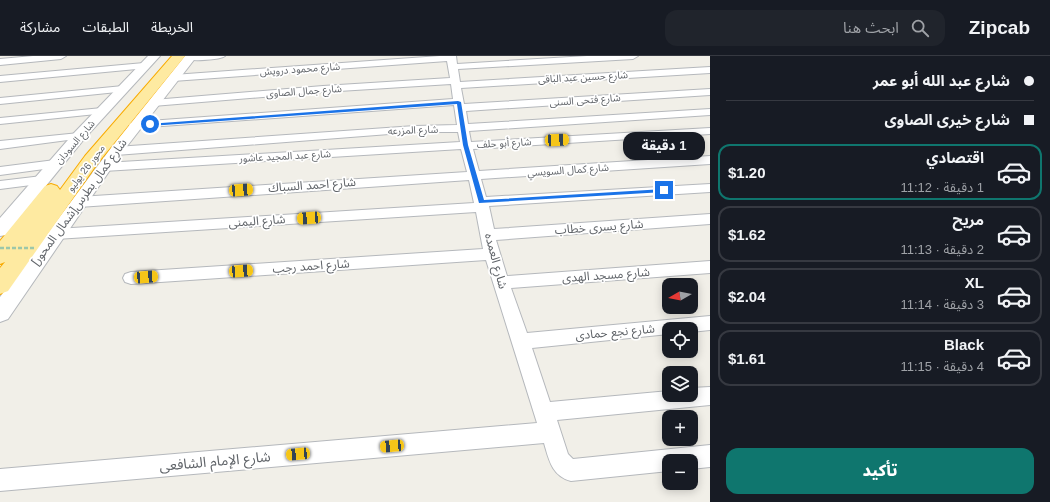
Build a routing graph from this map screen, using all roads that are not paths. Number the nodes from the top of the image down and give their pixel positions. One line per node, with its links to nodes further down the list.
1 (61, 56): 7 (street)
2 (166, 56): 43 (highway, محور 26 يوليو)
3 (220, 56): 5 (street)
4 (633, 56): 9 (street)
5 (186, 57): 10 (street, شارع كمال بطرس[شمال المحور]); 47 (highway, محور 26 يوليو)
6 (149, 61): 11 (street); 12 (street, شارع السودان)
7 (0, 62)
8 (710, 70): 9 (street, شارع حسين عبد الباقى)
9 (454, 76): 10 (street, شارع محمود درويش); 13 (street); 14 (street, شارع فتحى السنى); 16 (street, شارع جمال الصاوى); 20 (street); 21 (street, شارع العمده)
10 (173, 78): 16 (street, شارع كمال بطرس[شمال المحور])
11 (0, 79)
12 (123, 89): 15 (street); 17 (street, شارع السودان)
13 (552, 89)
14 (710, 92)
15 (0, 101)
16 (153, 102): 20 (street, شارع كمال بطرس[شمال المحور])
17 (102, 111): 19 (street); 23 (street, شارع السودان)
18 (710, 112): 21 (street, شارع المزرعه)
19 (0, 121)
20 (135, 125): 26 (street, شارع كمال بطرس[شمال المحور])
21 (463, 128): 25 (street, شارع العمده); 26 (street, شارع المزرعه)
22 (710, 131): 25 (street, شارع أبو حلف)
23 (79, 136): 24 (street); 28 (street, شارع السودان)
24 (0, 145)
25 (466, 145): 29 (street, شارع عبد المجيد عاشور); 31 (street, شارع العمده)
26 (116, 151): 29 (street, شارع كمال بطرس[شمال المحور])
27 (710, 160): 31 (street, شارع كمال السويسي)
28 (56, 164): 30 (street); 32 (street, شارع السودان)
29 (104, 167): 35 (street, شارع كمال بطرس[شمال المحور])
30 (0, 171)
31 (474, 177): 35 (street, شارع احمد السباك); 36 (street, شارع العمده)
32 (42, 180): 33 (street); 37 (street, شارع السودان)
33 (0, 185)
34 (710, 188): 36 (street, شارع اليمنى)
35 (79, 202): 40 (street, شارع كمال بطرس[شمال المحور])
36 (482, 204): 40 (street, شارع اليمنى); 41 (street, شارع العمده)
37 (5, 218): 39 (street, شارع السودان)
38 (710, 219): 41 (street, شارع يسرى خطاب)
39 (0, 230)
40 (56, 234): 48 (street, شارع كمال بطرس[شمال المحور])
41 (488, 235): 42 (street, شارع العمده)
42 (492, 254): 45 (street, شارع احمد رجب); 46 (street, شارع العمده)
43 (0, 256)
44 (710, 267): 46 (street, شارع مسجد الهدى)
45 (131, 278)
46 (502, 283): 50 (street, شارع العمده)
47 (0, 285)
48 (0, 313)
49 (710, 323): 50 (street, شارع نجع حمادى)
50 (520, 341): 52 (street, شارع العمده)
51 (710, 396): 52 (street)
52 (543, 412): 53 (street, شارع العمده)
53 (549, 432): 54 (street, شارع العمده); 55 (street, شارع الإمام الشافعى)
54 (710, 456)
55 (0, 480)

